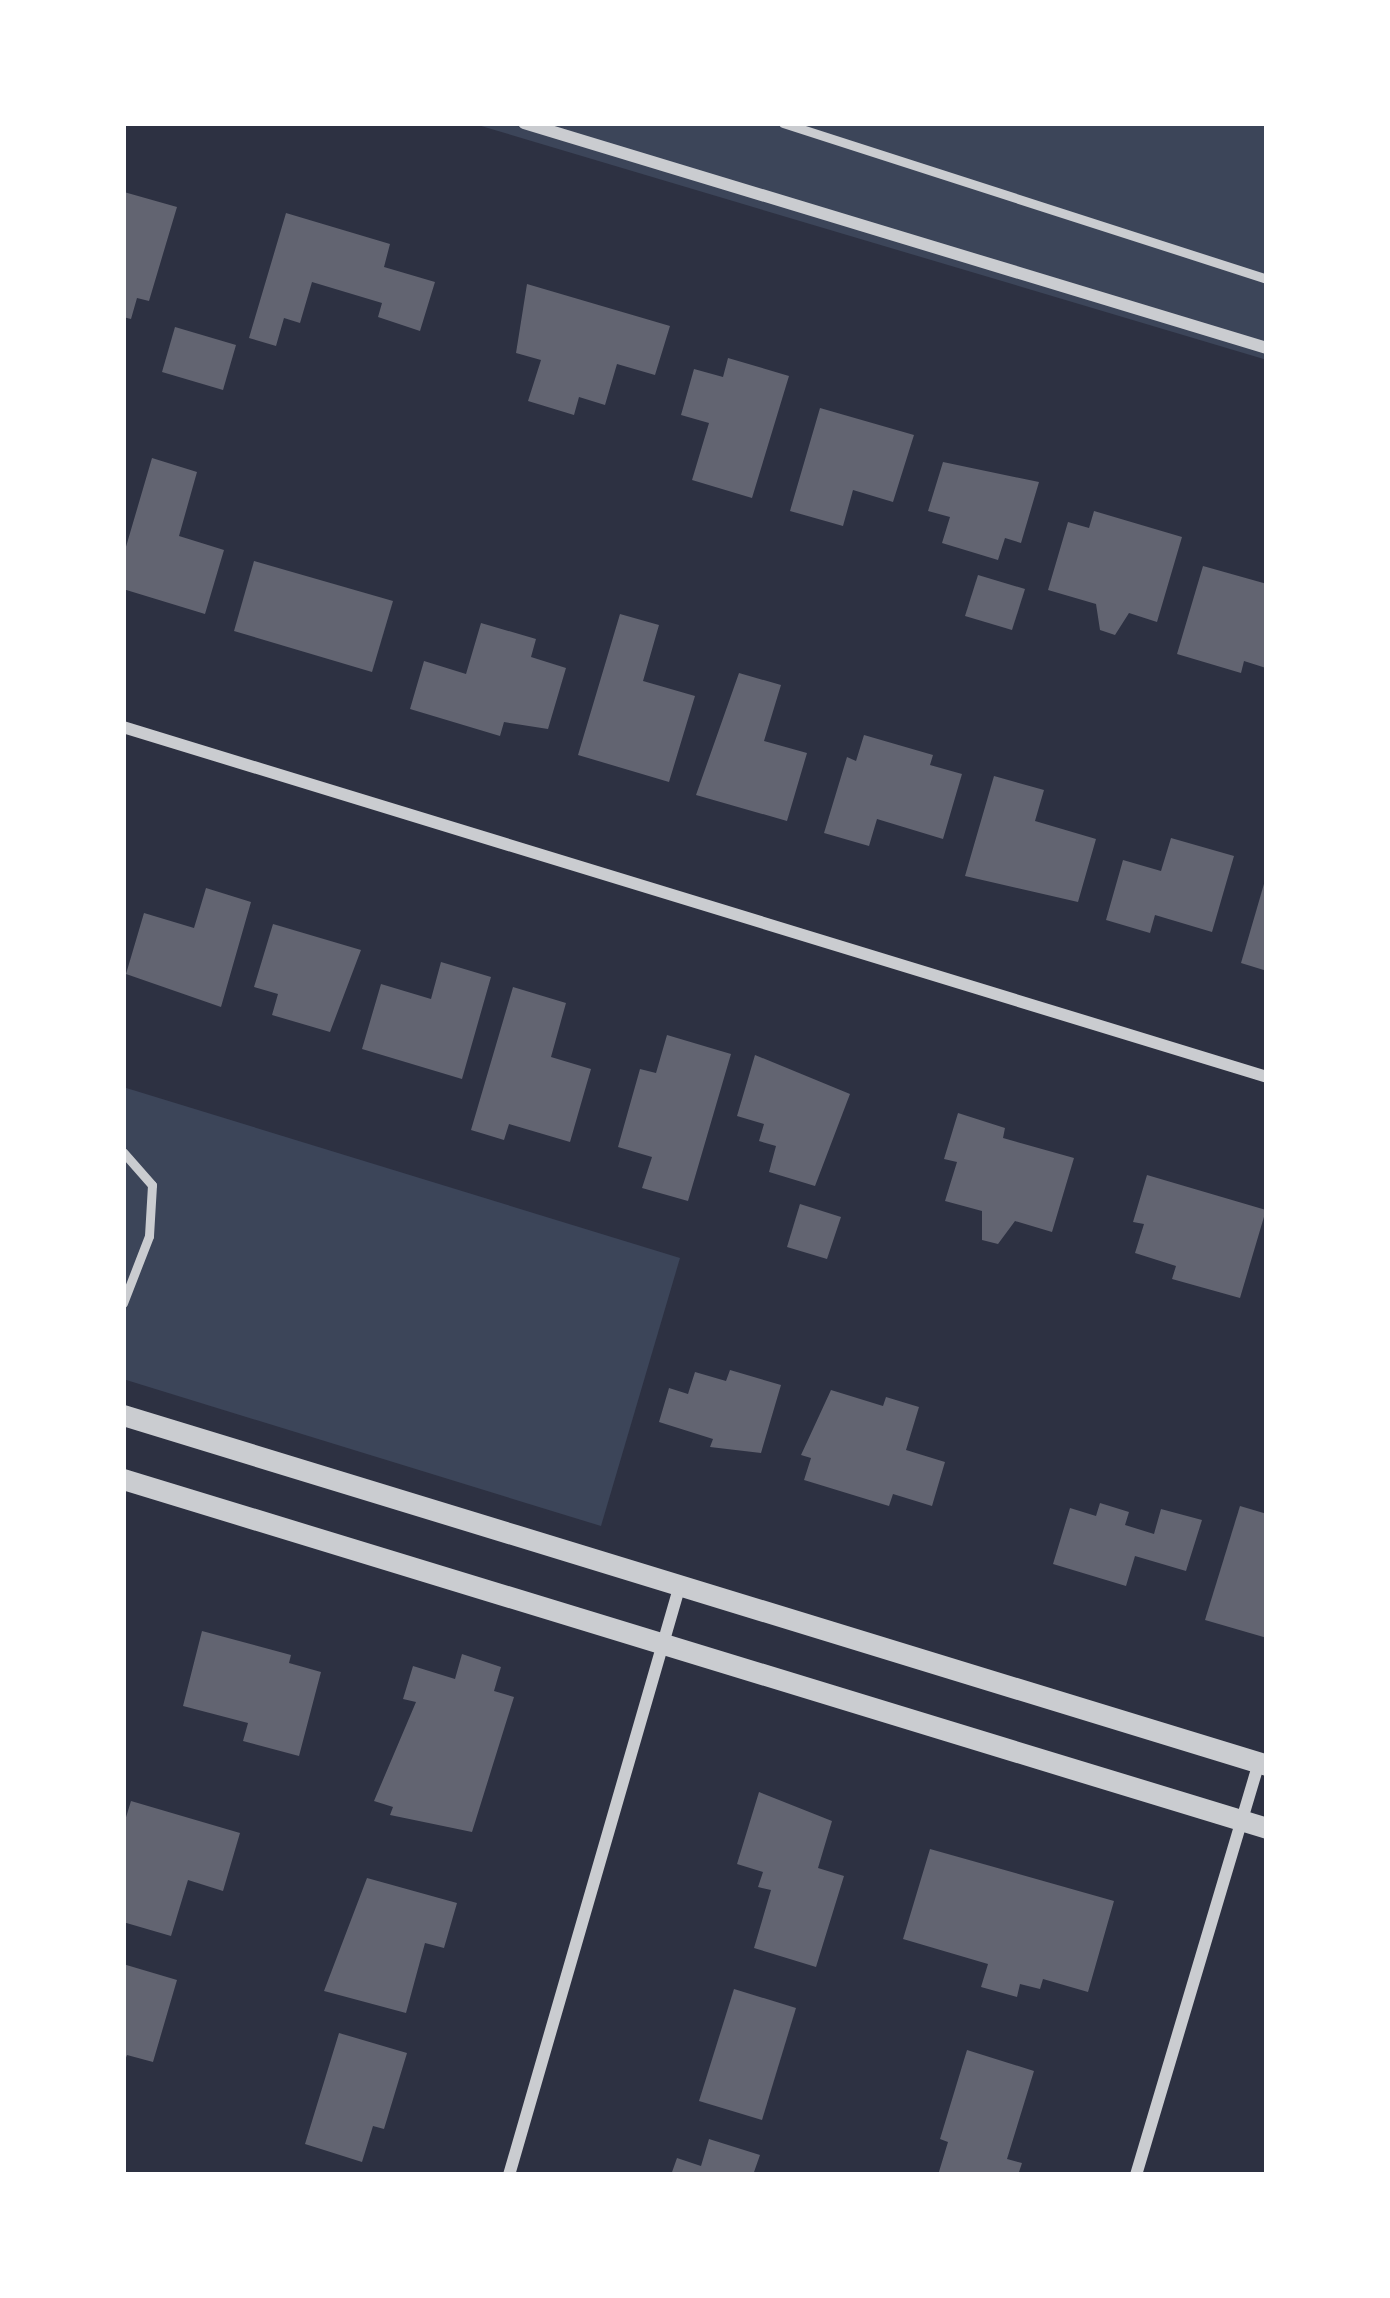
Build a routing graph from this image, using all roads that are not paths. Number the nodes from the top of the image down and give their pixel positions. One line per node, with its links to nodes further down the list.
1 (524, 123): 4 (street)
2 (783, 123): 3 (lane)
3 (1267, 279)
4 (1267, 348)
5 (123, 727): 6 (street)
6 (1267, 1077)
7 (123, 1152): 8 (lane)
8 (123, 1303)
9 (123, 1415): 11 (street)
10 (123, 1479): 12 (street)
11 (680, 1583): 12 (street); 13 (street)
12 (662, 1641): 14 (street); 16 (street)
13 (1263, 1764): 14 (street)
14 (1241, 1820): 15 (street); 17 (street)
15 (1267, 1828)
16 (508, 2175)
17 (1136, 2175)

